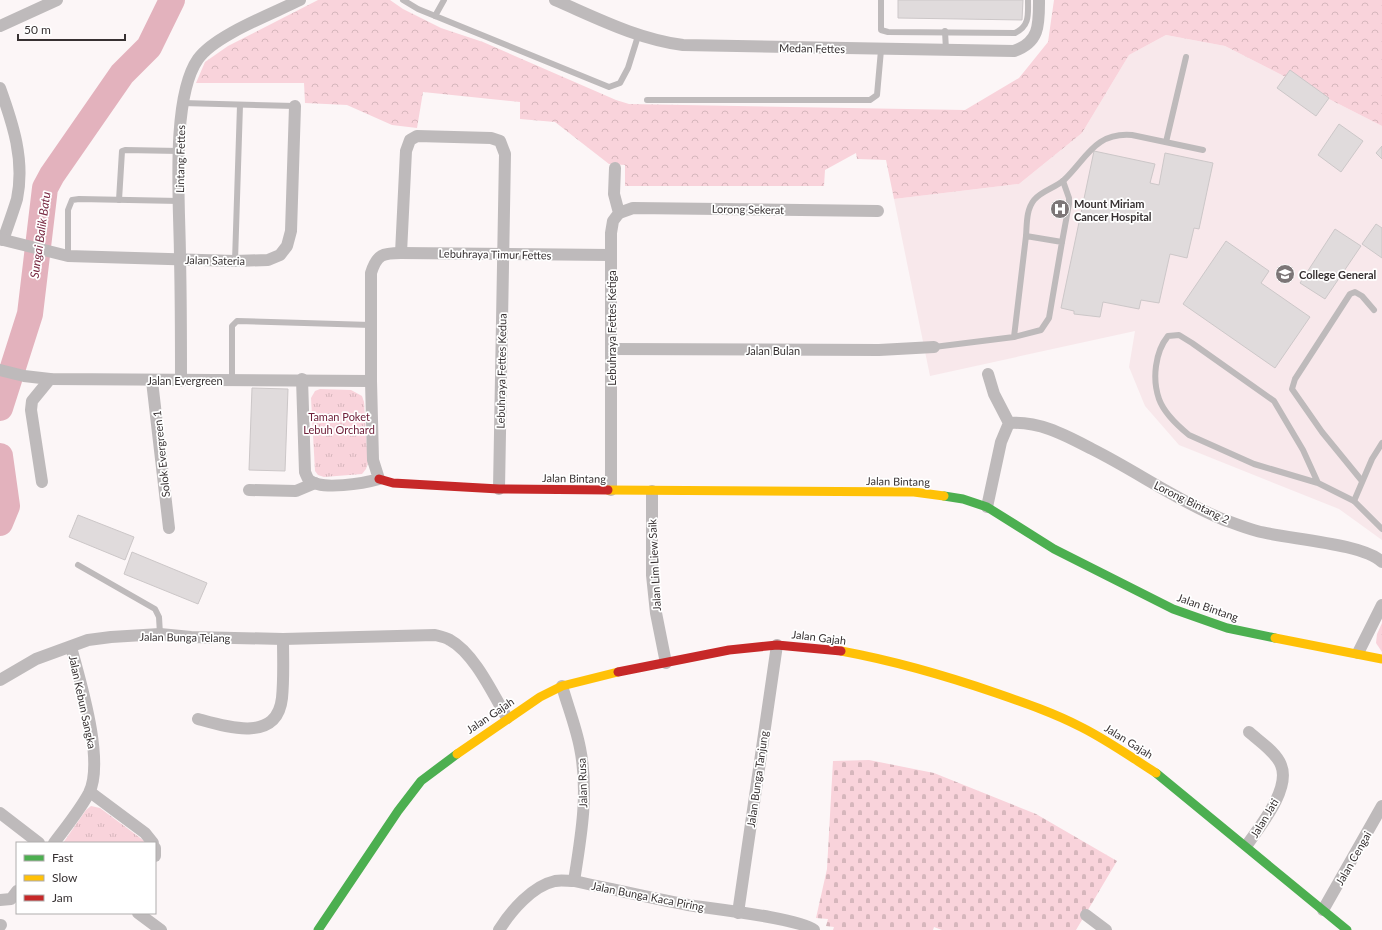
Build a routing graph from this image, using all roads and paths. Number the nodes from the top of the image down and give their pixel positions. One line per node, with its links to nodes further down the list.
1 (57, 0): 10 (street)
2 (300, 0): 18 (street, Lintang Fettes)
3 (403, 0): 9 (lane)
4 (444, 0): 9 (lane)
5 (555, 0): 12 (street, Medan Fettes)
6 (881, 0): 11 (lane)
7 (1028, 0): 11 (lane)
8 (1039, 0): 14 (street, Medan Fettes)
9 (435, 16): 12 (lane)
10 (0, 26)
11 (945, 31): 14 (lane)
12 (638, 36): 13 (street, Medan Fettes)
13 (881, 50): 14 (street, Medan Fettes); 17 (lane)
14 (946, 50)
15 (1186, 57): 21 (lane)
16 (0, 88): 31 (street)
17 (647, 100)
18 (182, 103): 19 (lane); 23 (street, Lintang Fettes)
19 (240, 104): 20 (lane); 38 (lane)
20 (295, 106): 38 (street, Jalan Sateria)
21 (1166, 142): 22 (lane); 25 (lane)
22 (1203, 150)
23 (179, 151): 26 (lane); 27 (street, Lintang Fettes)
24 (615, 168): 29 (street)
25 (1063, 181): 30 (lane); 32 (lane)
26 (119, 200): 27 (lane); 36 (lane)
27 (179, 201): 37 (street, Lintang Fettes)
28 (878, 211): 29 (street, Lorong Sekerat)
29 (619, 213): 35 (street, Lebuhraya Fettes Ketiga)
30 (1026, 236): 32 (lane); 41 (lane)
31 (2, 239): 36 (street, Jalan Sateria)
32 (1062, 242): 41 (lane)
33 (401, 253): 34 (street, Lebuhraya Timur Fettes); 34 (street, Lebuhraya Fettes Kedua); 40 (street, Lebuhraya Timur Fettes)
34 (503, 254): 35 (street, Lebuhraya Timur Fettes); 59 (street, Lebuhraya Fettes Kedua)
35 (612, 255): 43 (street, Lebuhraya Fettes Ketiga)
36 (68, 256): 37 (street, Jalan Sateria)
37 (180, 259): 38 (street, Jalan Sateria); 48 (street, Lintang Fettes)
38 (235, 261)
39 (1374, 310): 55 (lane)
40 (371, 325): 49 (lane); 50 (street)
41 (1014, 337): 42 (lane)
42 (934, 348): 43 (street, Jalan Bulan)
43 (611, 349): 61 (street, Lebuhraya Fettes Ketiga)
44 (0, 370): 46 (street, Jalan Evergreen)
45 (988, 374): 52 (street)
46 (50, 379): 51 (street, Jalan Evergreen); 56 (street)
47 (302, 379): 49 (street, Jalan Evergreen); 50 (street, Jalan Evergreen); 57 (street)
48 (182, 380): 49 (street, Jalan Evergreen); 51 (street, Jalan Evergreen)
49 (232, 380)
50 (371, 380): 54 (street)
51 (152, 381): 65 (street, Solok Evergreen 1)
52 (1009, 423): 64 (street); 67 (street, Lorong Bintang 2)
53 (1382, 443): 55 (lane)
54 (379, 479): 57 (street); 59 (street, Jalan Bintang)
55 (1362, 481): 63 (lane)
56 (42, 482)
57 (315, 483): 60 (street)
58 (1318, 483): 58 (lane); 63 (lane)
59 (499, 488): 61 (street, Jalan Bintang)
60 (249, 490)
61 (611, 490): 62 (street, Jalan Bintang)
62 (652, 491): 64 (street, Jalan Bintang); 76 (street, Jalan Lim Liew Saik)
63 (1354, 501): 66 (lane)
64 (987, 507): 74 (street, Jalan Bintang)
65 (169, 528)
66 (1382, 529)
67 (1382, 562)
68 (78, 565): 70 (lane)
69 (1382, 605): 74 (street)
70 (160, 634): 71 (street, Jalan Bunga Telang); 73 (street, Jalan Bunga Telang)
71 (283, 638): 79 (street, Jalan Bunga Telang); 80 (street)
72 (777, 645): 76 (street, Jalan Gajah); 88 (street, Jalan Gajah); 93 (street, Jalan Bunga Tanjung)
73 (71, 646): 77 (street, Jalan Bunga Telang); 82 (street, Jalan Kebun Sangka)
74 (1358, 653): 75 (street, Jalan Bintang)
75 (1382, 659)
76 (666, 663): 78 (street, Jalan Gajah)
77 (0, 680)
78 (562, 686): 79 (street, Jalan Gajah); 89 (street, Jalan Rusa)
79 (507, 718): 97 (street, Jalan Gajah)
80 (198, 719)
81 (1249, 732): 88 (street, Jalan Jati)
82 (90, 792): 86 (street, Jalan Kebun Sangka); 87 (street)
83 (1382, 806): 92 (street, Jalan Cengai)
84 (0, 813): 85 (street)
85 (38, 842)
86 (55, 842)
87 (152, 842)
88 (1247, 845): 92 (street, Jalan Gajah)
89 (574, 881): 93 (street, Jalan Bunga Kaca Piring); 98 (street, Jalan Bunga Kaca Piring)
90 (16, 892): 91 (street)
91 (0, 900)
92 (1323, 910): 101 (street, Jalan Gajah)
93 (738, 913): 99 (street, Jalan Bunga Kaca Piring)
94 (139, 914): 96 (street)
95 (1086, 915): 100 (street)
96 (162, 930)
97 (318, 930)
98 (498, 930)
99 (814, 930)
100 (1106, 930)
101 (1347, 930)

